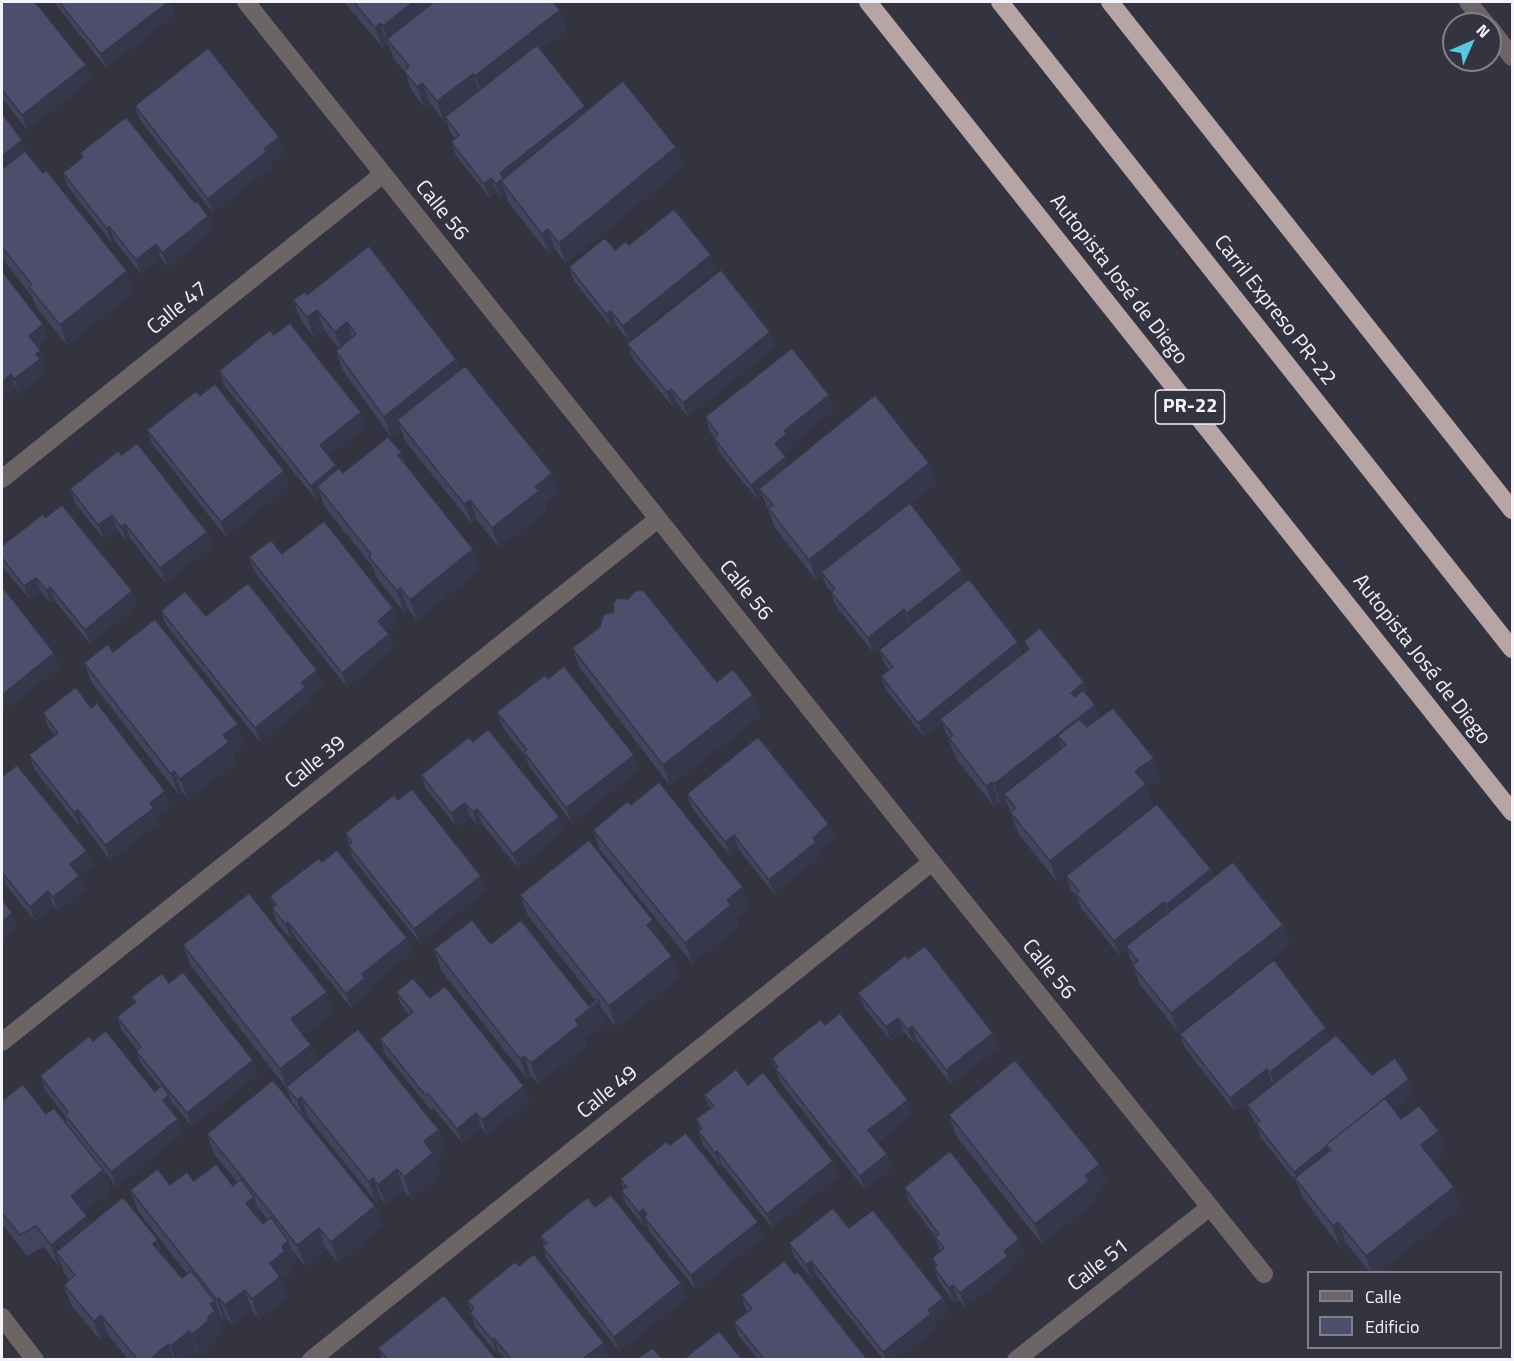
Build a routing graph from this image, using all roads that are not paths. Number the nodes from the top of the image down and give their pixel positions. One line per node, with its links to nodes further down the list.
1 (246, 2): 7 (street, Calle 56)
2 (868, 2): 12 (highway, Autopista José de Diego / PR-22)
3 (1000, 2): 11 (highway, Carril Expreso PR-22)
4 (1110, 2): 9 (highway)
5 (1502, 44): 6 (street)
6 (1512, 57)
7 (383, 174): 8 (street, Calle 47); 10 (street, Calle 56)
8 (2, 479)
9 (1512, 510)
10 (658, 519): 13 (street, Calle 56); 14 (street, Calle 39)
11 (1512, 648)
12 (1512, 812)
13 (932, 862): 15 (street, Calle 56); 19 (street, Calle 49)
14 (2, 1042)
15 (1210, 1208): 16 (street, Calle 56); 20 (street, Calle 51)
16 (1264, 1274)
17 (2, 1317): 18 (street)
18 (35, 1359)
19 (311, 1359)
20 (1016, 1359)

